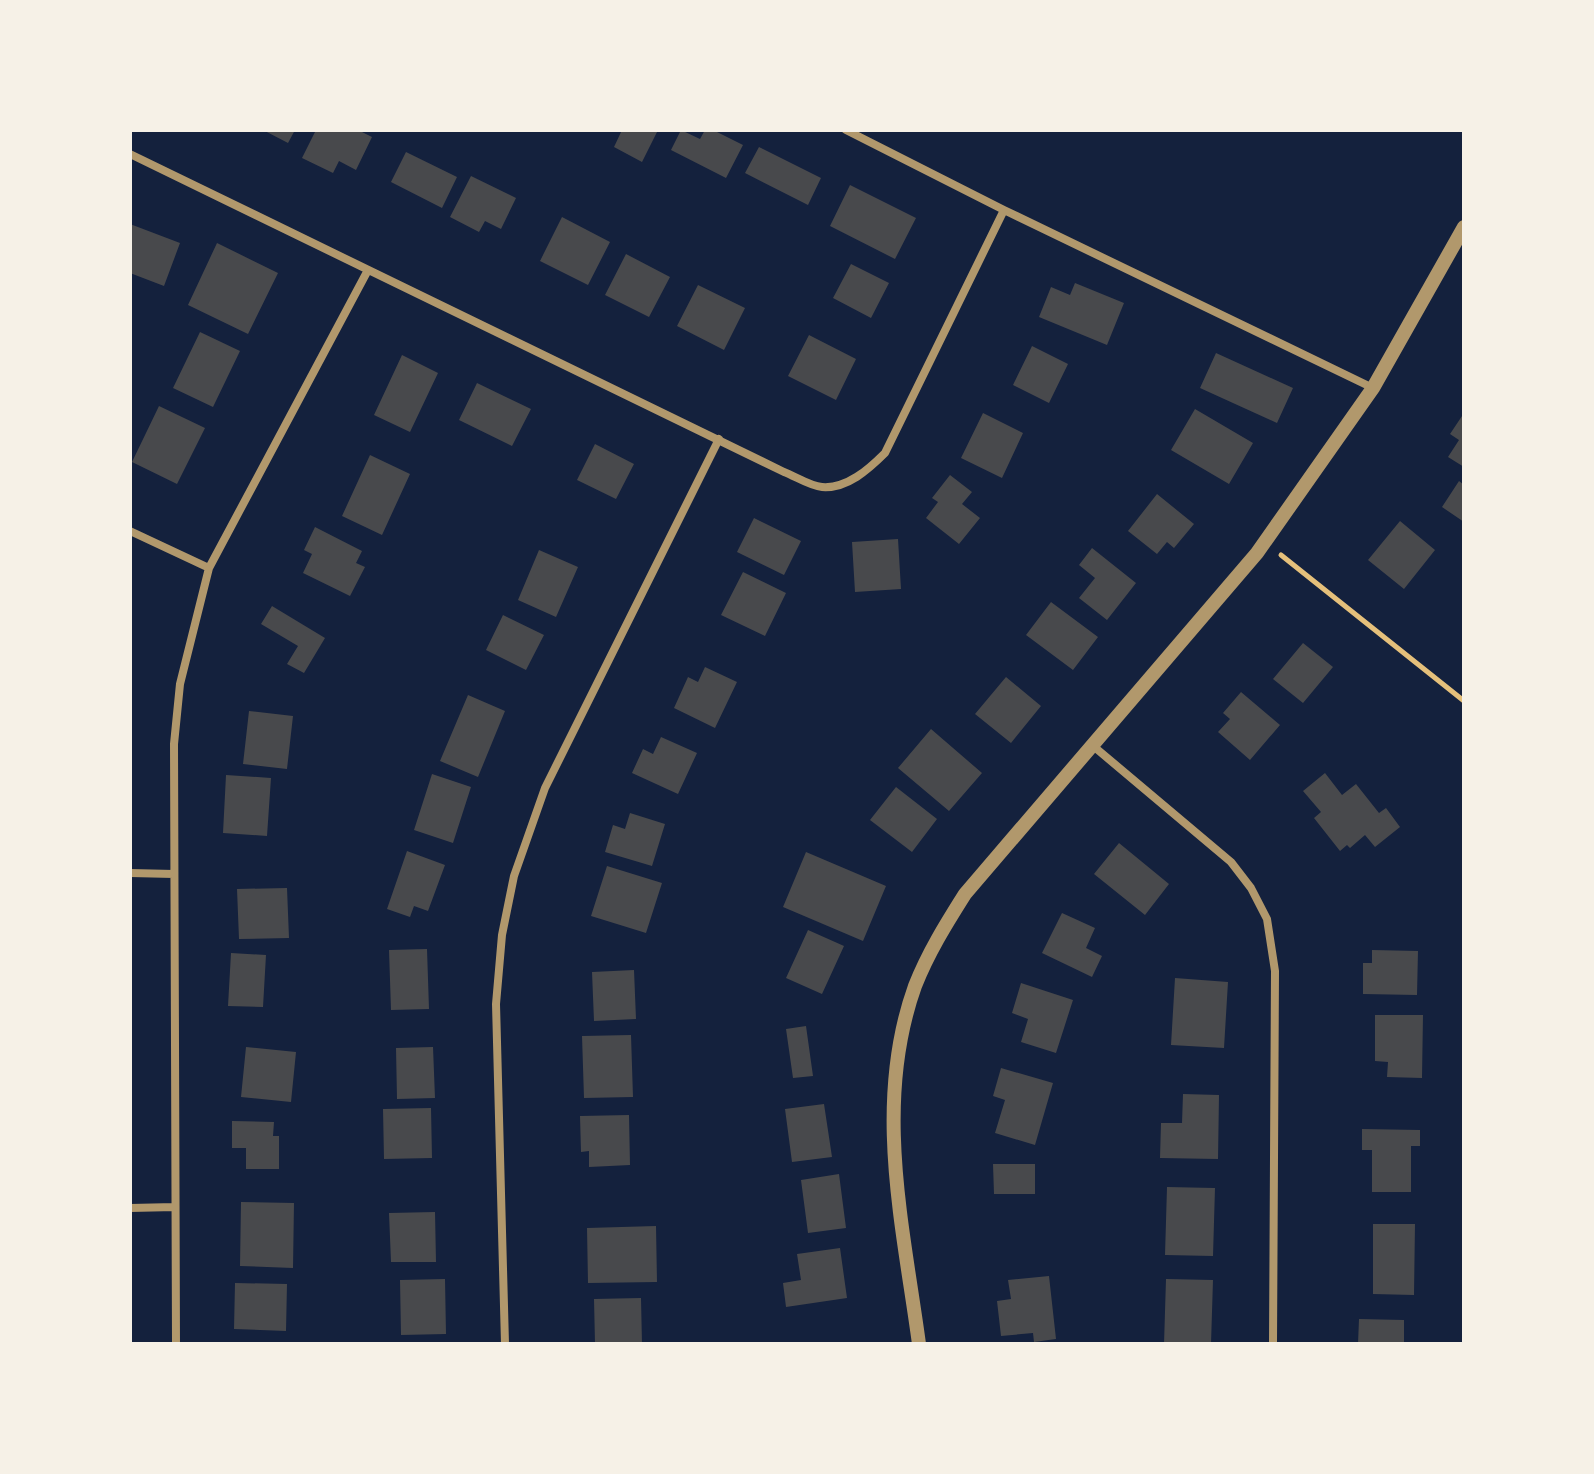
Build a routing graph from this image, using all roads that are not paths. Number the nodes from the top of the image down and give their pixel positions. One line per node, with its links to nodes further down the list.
1 (846, 130): 3 (street)
2 (130, 154): 5 (street)
3 (1004, 210): 6 (street); 7 (street)
4 (1464, 227): 6 (street)
5 (368, 270): 7 (street); 9 (street)
6 (1373, 388): 10 (street)
7 (719, 439): 16 (street)
8 (130, 531): 9 (street)
9 (209, 568): 12 (street)
10 (1092, 745): 17 (street); 18 (street)
11 (130, 873): 12 (street)
12 (174, 874): 13 (street)
13 (175, 1207): 14 (street); 15 (street)
14 (130, 1208)
15 (176, 1344)
16 (505, 1344)
17 (919, 1344)
18 (1273, 1344)

